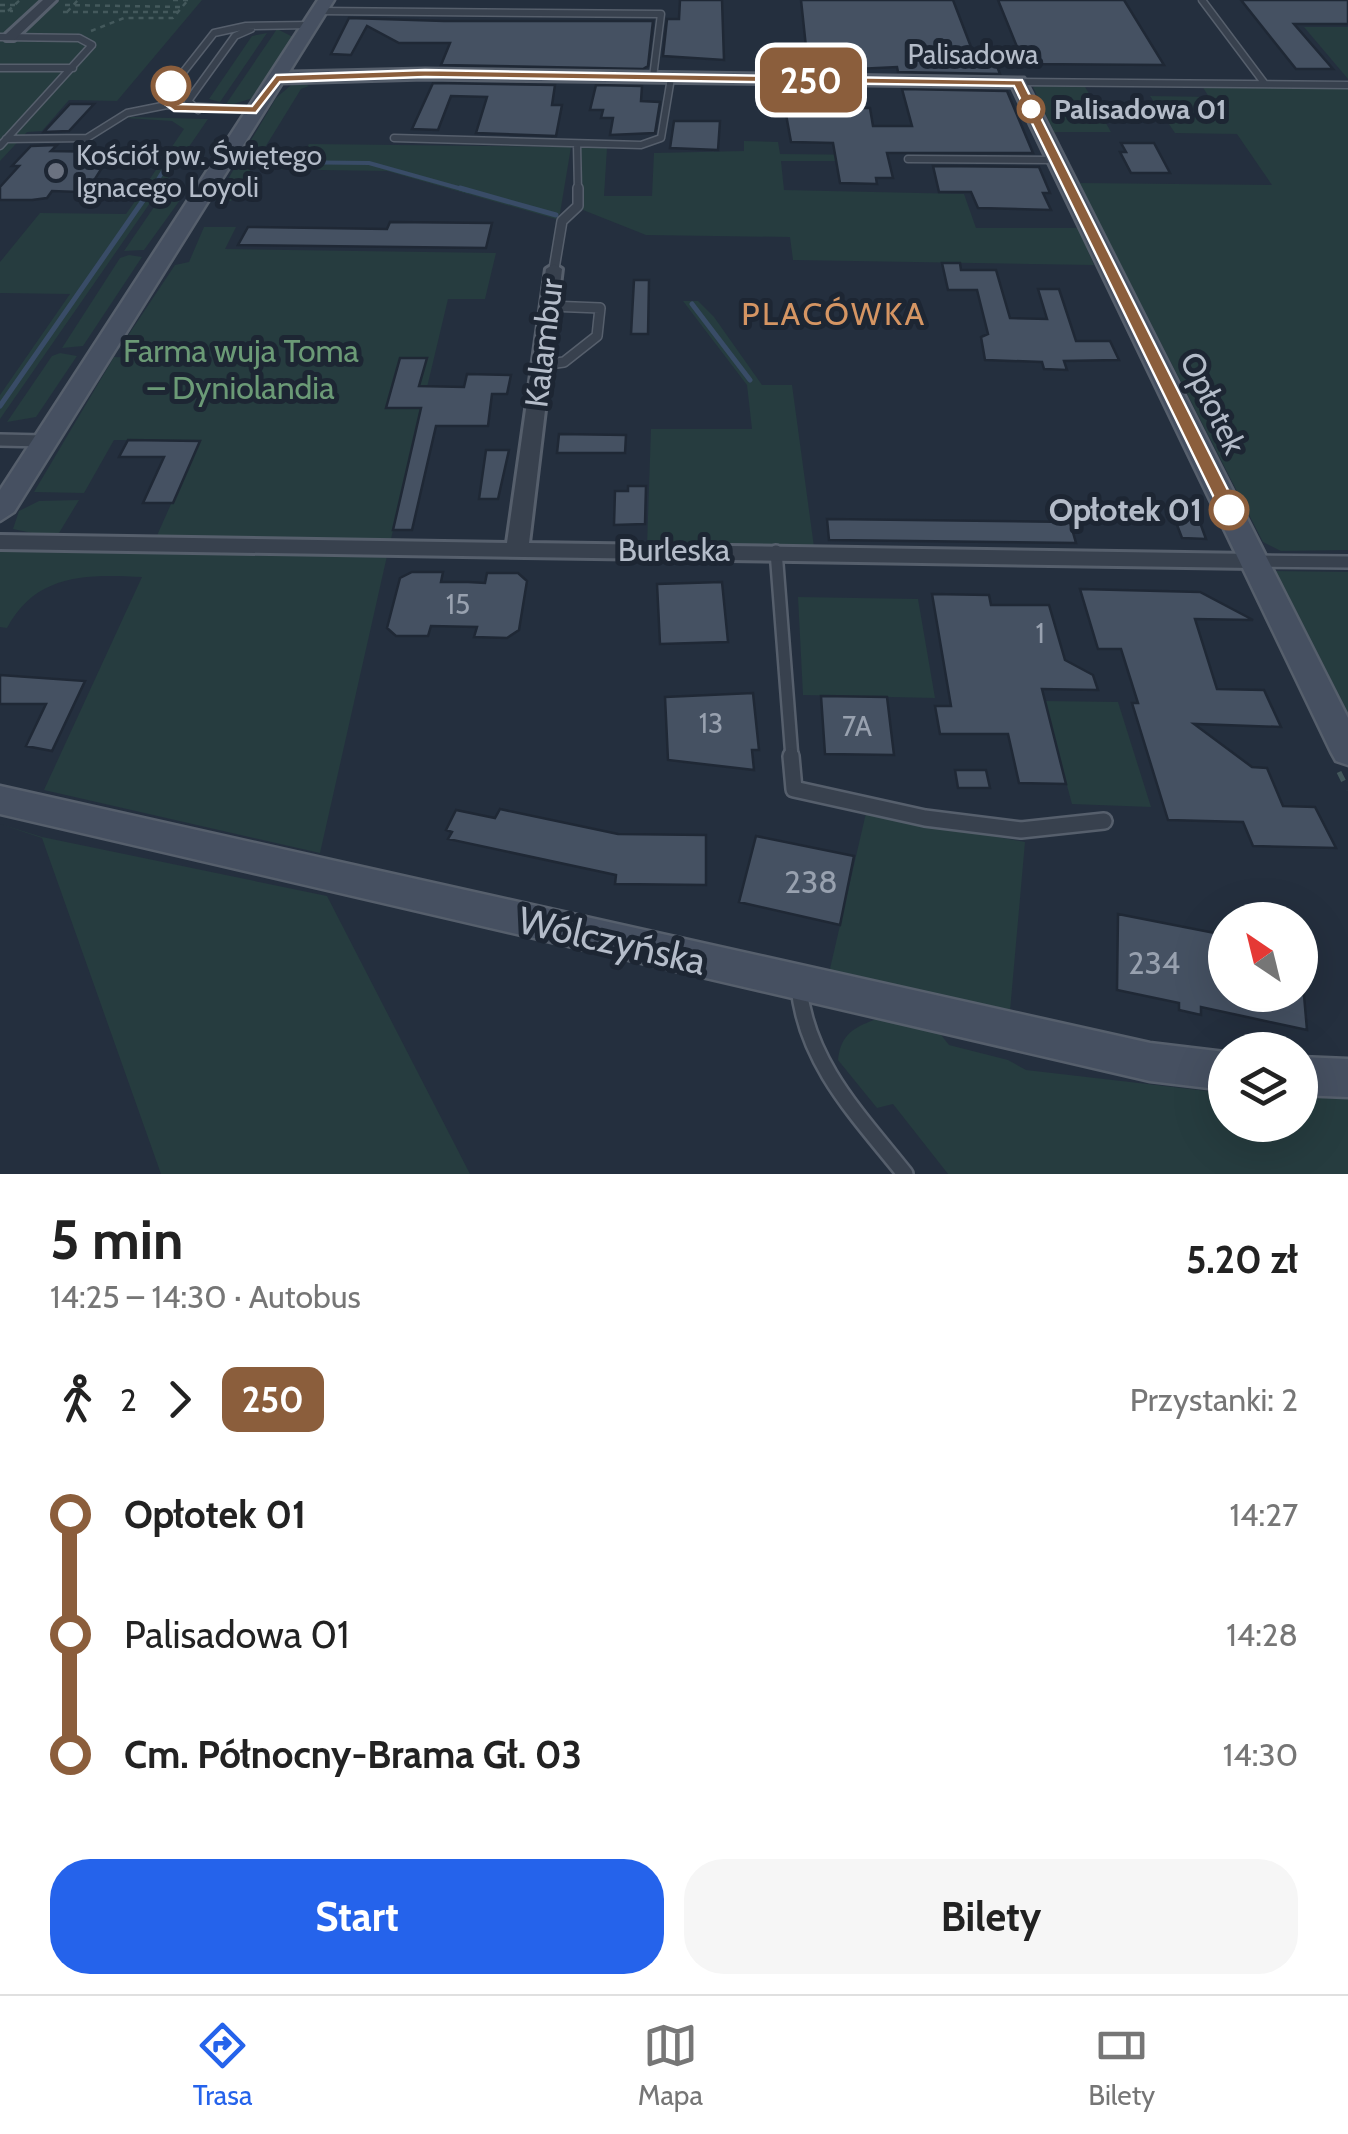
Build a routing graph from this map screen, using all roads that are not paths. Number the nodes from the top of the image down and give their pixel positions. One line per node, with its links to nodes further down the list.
1 (1202, 0): 11 (lane)
2 (44, 6): 5 (street)
3 (318, 12): 4 (lane); 8 (street); 9 (lane)
4 (264, 26): 13 (lane); 14 (lane)
5 (5, 37): 7 (lane)
6 (0, 68): 7 (lane)
7 (73, 68): 17 (lane)
8 (279, 73): 9 (street, Palisadowa); 15 (street)
9 (662, 78): 10 (street, Palisadowa); 18 (lane)
10 (1018, 82): 11 (lane, Palisadowa); 20 (street, Opłotek)
11 (1265, 84): 12 (lane, Palisadowa)
12 (1347, 86)
13 (168, 105): 14 (lane); 17 (lane)
14 (198, 110): 15 (lane)
15 (256, 110): 25 (street)
16 (394, 138): 18 (lane)
17 (3, 142)
18 (577, 144): 21 (lane, Kalambur)
19 (908, 159): 20 (lane)
20 (1056, 160): 30 (street, Opłotek)
21 (554, 269): 22 (street, Kalambur)
22 (549, 306): 23 (street, Kalambur); 23 (lane)
23 (541, 365): 28 (street, Kalambur)
24 (0, 440): 25 (lane)
25 (44, 441): 26 (street)
26 (0, 512)
27 (0, 542): 28 (street, Burleska)
28 (517, 550): 29 (street, Burleska)
29 (776, 551): 30 (street, Burleska); 34 (lane)
30 (1253, 561): 31 (lane, Burleska); 32 (street, Opłotek)
31 (1348, 562)
32 (1348, 752)
33 (0, 800): 35 (street, Wólczyńska)
34 (1104, 822)
35 (800, 984): 36 (street, Wólczyńska); 39 (lane)
36 (1208, 1069)
37 (1318, 1077): 38 (street)
38 (1348, 1078)
39 (905, 1174)

